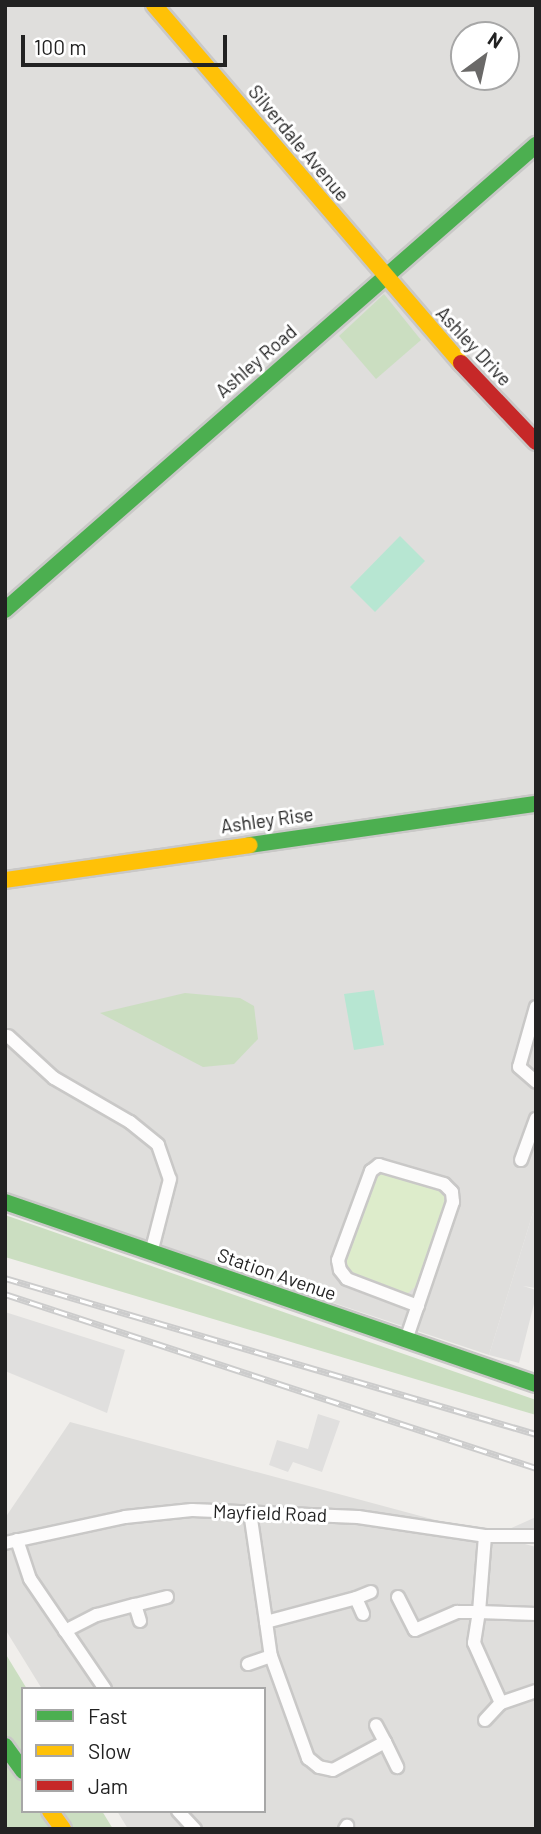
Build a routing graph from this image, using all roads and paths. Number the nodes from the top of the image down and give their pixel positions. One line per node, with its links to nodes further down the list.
1 (155, 5): 3 (street, Silverdale Avenue)
2 (536, 145): 3 (street, Ashley Road)
3 (384, 275): 4 (street, Ashley Drive); 5 (street, Ashley Road)
4 (536, 442)
5 (5, 610)
6 (536, 804): 7 (street, Ashley Rise)
7 (5, 880)
8 (536, 1007): 10 (street)
9 (8, 1036): 14 (street)
10 (536, 1082)
11 (536, 1119): 12 (street)
12 (521, 1160)
13 (5, 1202): 14 (street, Station Avenue)
14 (151, 1253): 16 (street, Station Avenue)
15 (418, 1306): 15 (street); 16 (street)
16 (406, 1340): 17 (street, Station Avenue)
17 (536, 1384)
18 (250, 1512): 19 (street, Mayfield Road); 21 (street, Mayfield Road); 31 (street)
19 (485, 1535): 20 (street, Mayfield Road); 27 (street)
20 (536, 1536)
21 (11, 1541): 32 (street)
22 (371, 1591): 25 (street)
23 (398, 1597): 27 (street)
24 (167, 1598): 26 (street)
25 (356, 1598): 29 (street); 31 (street)
26 (135, 1605): 30 (street); 32 (street)
27 (479, 1612): 28 (street); 37 (street)
28 (536, 1614)
29 (363, 1615)
30 (140, 1621)
31 (266, 1622): 33 (street)
32 (65, 1631): 35 (street)
33 (271, 1657): 34 (street); 40 (street)
34 (248, 1664)
35 (104, 1687)
36 (536, 1691): 37 (street)
37 (501, 1703): 38 (street)
38 (485, 1720)
39 (376, 1725): 40 (street)
40 (385, 1742): 42 (street)
41 (5, 1746): 43 (street)
42 (397, 1767)
43 (21, 1768)
44 (51, 1813): 46 (street)
45 (180, 1813): 47 (street)
46 (63, 1829)
47 (195, 1829)

